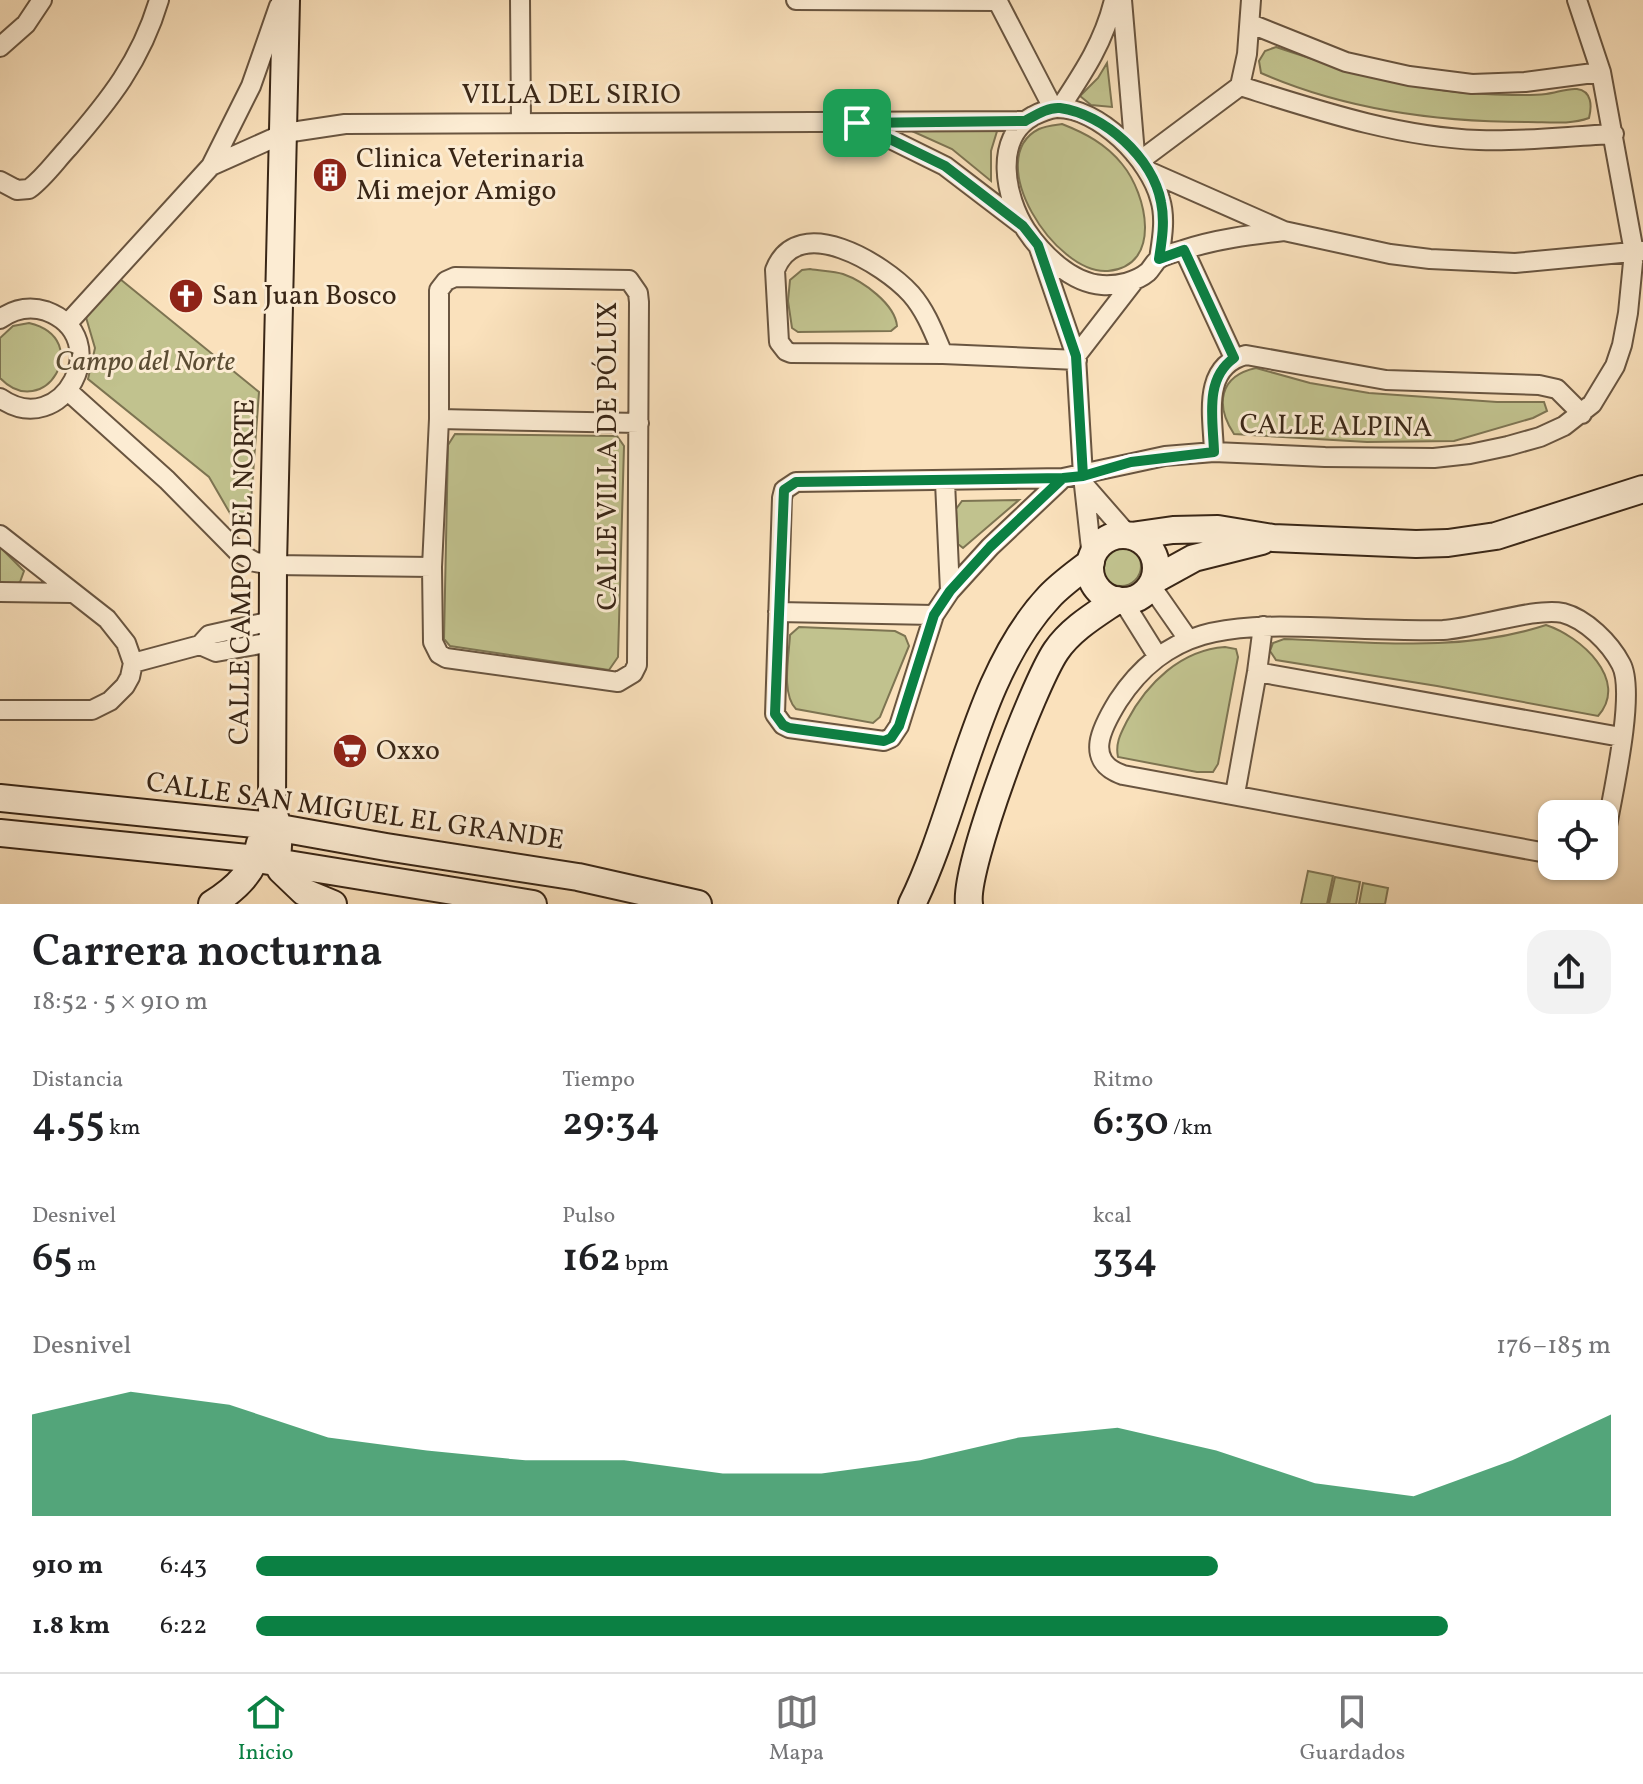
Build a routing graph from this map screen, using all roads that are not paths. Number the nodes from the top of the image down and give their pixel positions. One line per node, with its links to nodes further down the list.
1 (42, 0): 12 (street)
2 (159, 0): 23 (street)
3 (284, 0): 19 (street, CALLE CAMPO DEL NORTE); 22 (street)
4 (520, 0): 17 (street)
5 (796, 0): 10 (street)
6 (1114, 0): 15 (street)
7 (1122, 0): 21 (street)
8 (1251, 0): 11 (street)
9 (1577, 0): 13 (street, CALLE ALPINA)
10 (997, 1): 15 (street)
11 (1251, 24): 13 (street); 14 (street)
12 (0, 47)
13 (1601, 72): 20 (street, CALLE ALPINA)
14 (1240, 86): 20 (street); 21 (street)
15 (1056, 108): 16 (street); 21 (street)
16 (1025, 121): 18 (street, VILLA DEL SIRIO); 24 (street)
17 (521, 123): 18 (street, VILLA DEL SIRIO); 19 (street, VILLA DEL SIRIO)
18 (857, 123): 24 (street)
19 (285, 133): 22 (street); 50 (street, CALLE CAMPO DEL NORTE)
20 (1614, 134): 28 (street, CALLE ALPINA)
21 (1142, 162): 25 (street); 29 (street)
22 (211, 166): 32 (street)
23 (0, 181)
24 (1023, 226): 26 (street)
25 (1284, 231): 27 (street); 28 (street)
26 (1038, 245): 30 (street); 34 (street)
27 (1184, 250): 29 (street); 35 (street)
28 (1638, 251): 38 (street, CALLE ALPINA)
29 (1159, 259): 30 (street)
30 (1134, 281): 34 (street)
31 (0, 319): 32 (street)
32 (67, 324): 36 (street)
33 (943, 354): 33 (street); 34 (street)
34 (1077, 358): 43 (street)
35 (1234, 358): 38 (street, CALLE ALPINA); 41 (street)
36 (68, 391): 37 (street); 50 (street)
37 (0, 398)
38 (1582, 414): 41 (street, CALLE ALPINA)
39 (439, 419): 40 (street); 40 (street, CALLE VILLA DE PÓLUX); 51 (street, CALLE VILLA DE PÓLUX)
40 (639, 423): 51 (street, CALLE VILLA DE PÓLUX)
41 (1214, 452): 43 (street, CALLE ALPINA)
42 (1063, 478): 43 (street, CALLE ALPINA); 44 (street, CALLE ALPINA); 53 (street)
43 (1085, 481): 47 (street); 49 (street)
44 (945, 482): 53 (street); 57 (street, CALLE ALPINA)
45 (1643, 489): 48 (street)
46 (0, 535): 55 (street)
47 (1130, 536): 48 (street); 49 (street); 52 (street)
48 (1273, 538): 52 (street)
49 (1092, 560): 56 (street); 78 (street)
50 (273, 565): 51 (street); 60 (street, CALLE CAMPO DEL NORTE)
51 (432, 567)
52 (1152, 583): 56 (street); 61 (street)
53 (950, 591): 58 (street)
54 (0, 592): 55 (street)
55 (72, 593): 63 (street)
56 (1120, 600): 62 (street); 79 (street)
57 (778, 612): 58 (street); 58 (street)
58 (934, 615)
59 (1263, 626): 61 (street); 64 (street); 66 (street)
60 (272, 632): 63 (street); 70 (street, CALLE CAMPO DEL NORTE)
61 (1188, 639): 62 (street)
62 (1158, 657): 67 (street)
63 (133, 663): 65 (street)
64 (1257, 672): 66 (street); 67 (street)
65 (0, 710)
66 (1621, 737): 69 (street)
67 (1235, 794): 72 (street)
68 (0, 798): 70 (street, CALLE SAN MIGUEL EL GRANDE)
69 (1611, 800)
70 (271, 821): 73 (street, CALLE CAMPO DEL NORTE); 77 (street, CALLE SAN MIGUEL EL GRANDE)
71 (0, 833): 73 (street)
72 (1538, 851)
73 (267, 861): 74 (street); 75 (street); 76 (street)
74 (212, 904)
75 (333, 904)
76 (533, 904)
77 (698, 904)
78 (912, 904)
79 (969, 904)

